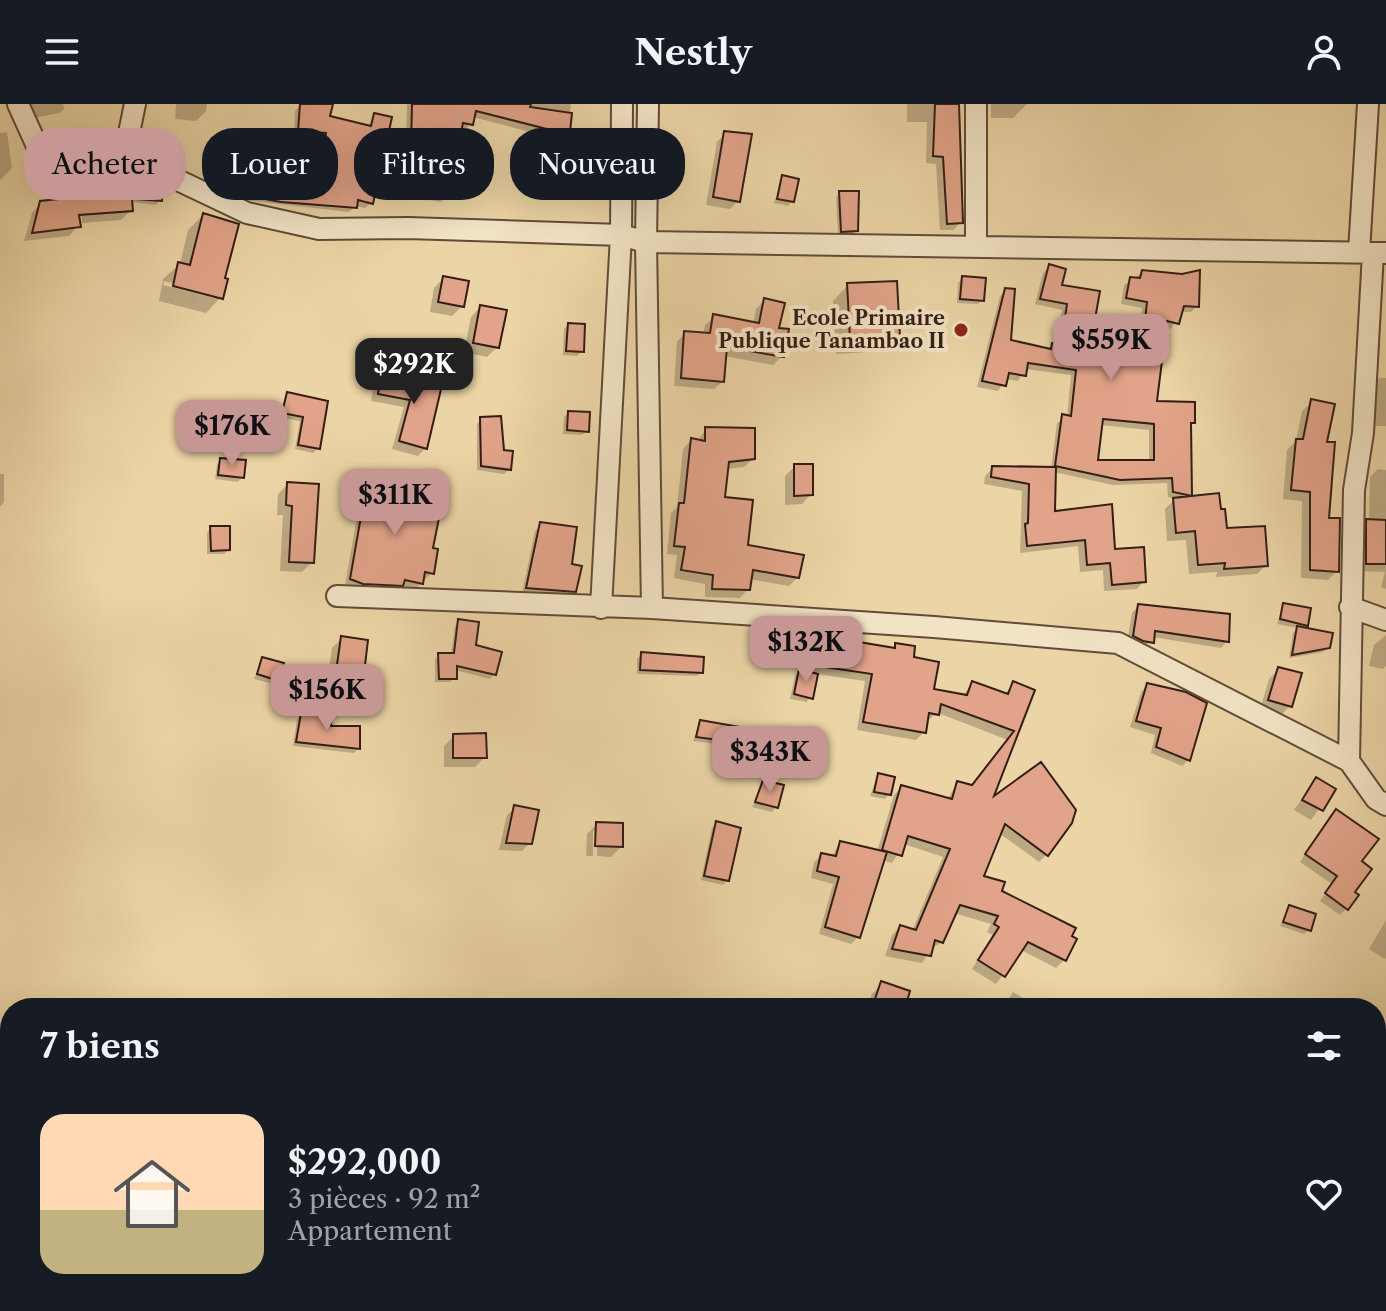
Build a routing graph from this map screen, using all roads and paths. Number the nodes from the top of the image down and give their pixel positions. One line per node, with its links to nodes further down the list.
1 (18, 104): 7 (street)
2 (135, 104): 8 (street)
3 (622, 104): 10 (street)
4 (648, 104): 11 (street)
5 (976, 104): 12 (street)
6 (1368, 104): 13 (street)
7 (29, 128)
8 (130, 128)
9 (186, 184): 10 (street)
10 (621, 235): 11 (street); 16 (street)
11 (646, 242): 12 (street); 17 (street)
12 (976, 246): 13 (street)
13 (1373, 253): 15 (street)
14 (337, 596): 16 (street)
15 (1350, 607): 18 (street); 19 (street)
16 (601, 608): 17 (street)
17 (652, 608): 19 (street)
18 (1386, 620)
19 (1349, 761): 20 (street)
20 (1386, 805)

